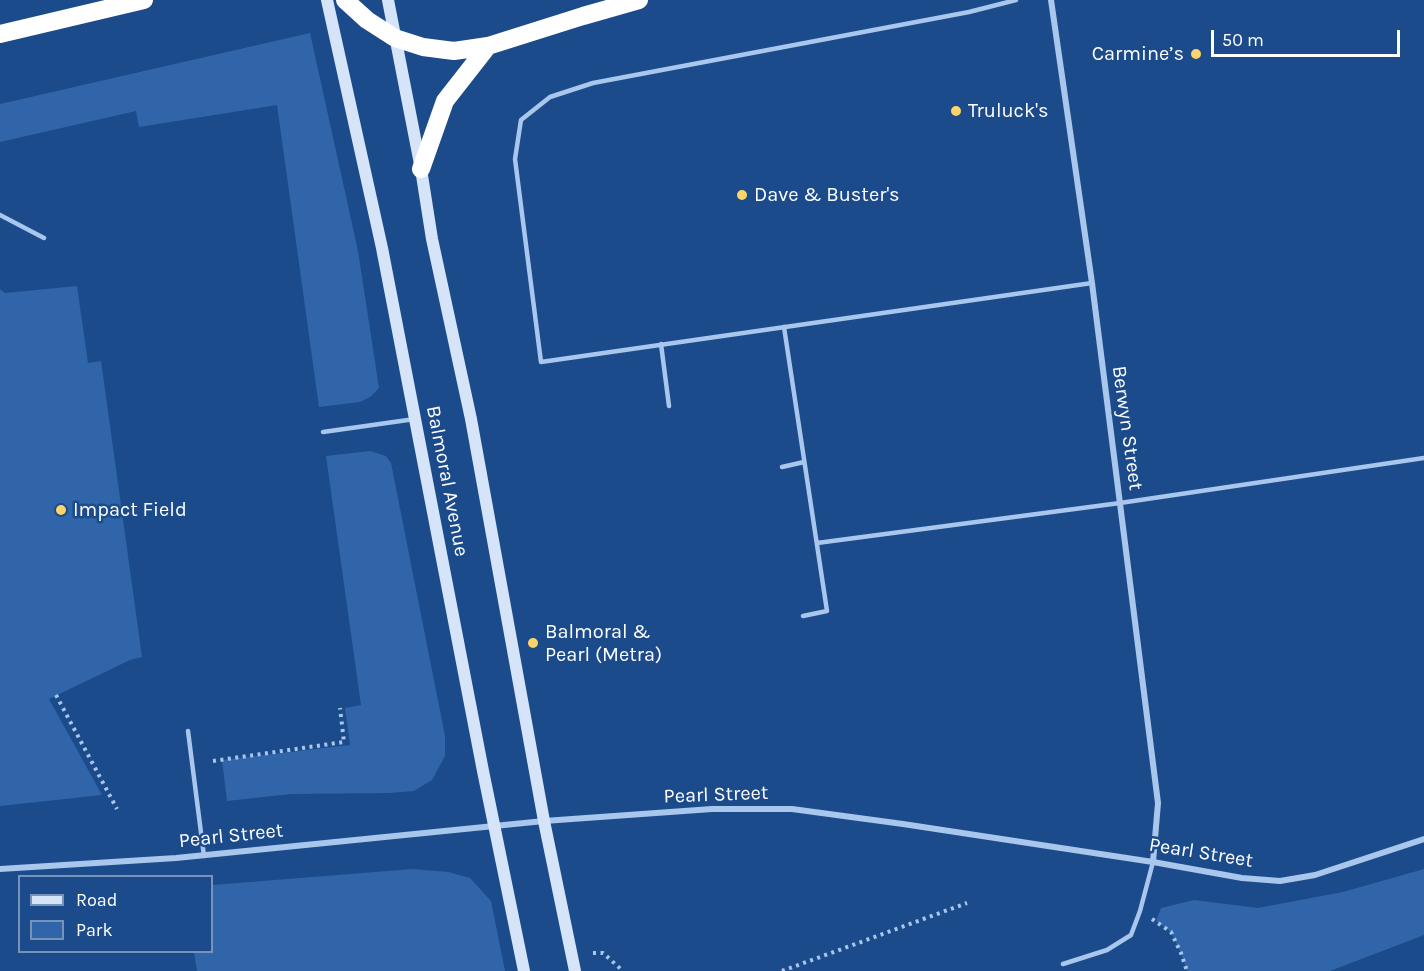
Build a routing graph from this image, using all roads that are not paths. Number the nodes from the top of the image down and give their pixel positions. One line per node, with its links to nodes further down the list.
1 (144, 0): 8 (highway)
2 (327, 0): 18 (street, Balmoral Avenue)
3 (345, 0): 9 (highway)
4 (388, 0): 9 (street, Balmoral Avenue)
5 (639, 0): 10 (highway)
6 (1016, 0): 16 (lane)
7 (1051, 0): 14 (street, Berwyn Street)
8 (0, 34)
9 (395, 38): 10 (highway); 11 (street, Balmoral Avenue)
10 (488, 46): 11 (highway)
11 (421, 170): 27 (street, Balmoral Avenue)
12 (0, 215): 13 (lane)
13 (44, 238)
14 (1092, 283): 15 (lane); 23 (street, Berwyn Street)
15 (784, 327): 16 (lane); 21 (lane)
16 (661, 344): 17 (lane)
17 (669, 406)
18 (415, 419): 19 (lane); 28 (street, Balmoral Avenue)
19 (323, 432)
20 (1424, 458): 23 (lane)
21 (804, 462): 22 (lane); 24 (lane)
22 (782, 467)
23 (1120, 503): 24 (lane); 31 (street, Berwyn Street)
24 (817, 543): 25 (lane)
25 (803, 616)
26 (188, 731): 30 (lane)
27 (544, 821): 28 (street, Pearl Street); 31 (street, Pearl Street); 35 (street, Balmoral Avenue)
28 (494, 826): 30 (street, Pearl Street); 34 (street, Balmoral Avenue)
29 (1424, 839): 31 (street, Pearl Street)
30 (204, 856): 32 (street, Pearl Street)
31 (1153, 862): 33 (lane)
32 (0, 869)
33 (1063, 964)
34 (524, 971)
35 (575, 971)

